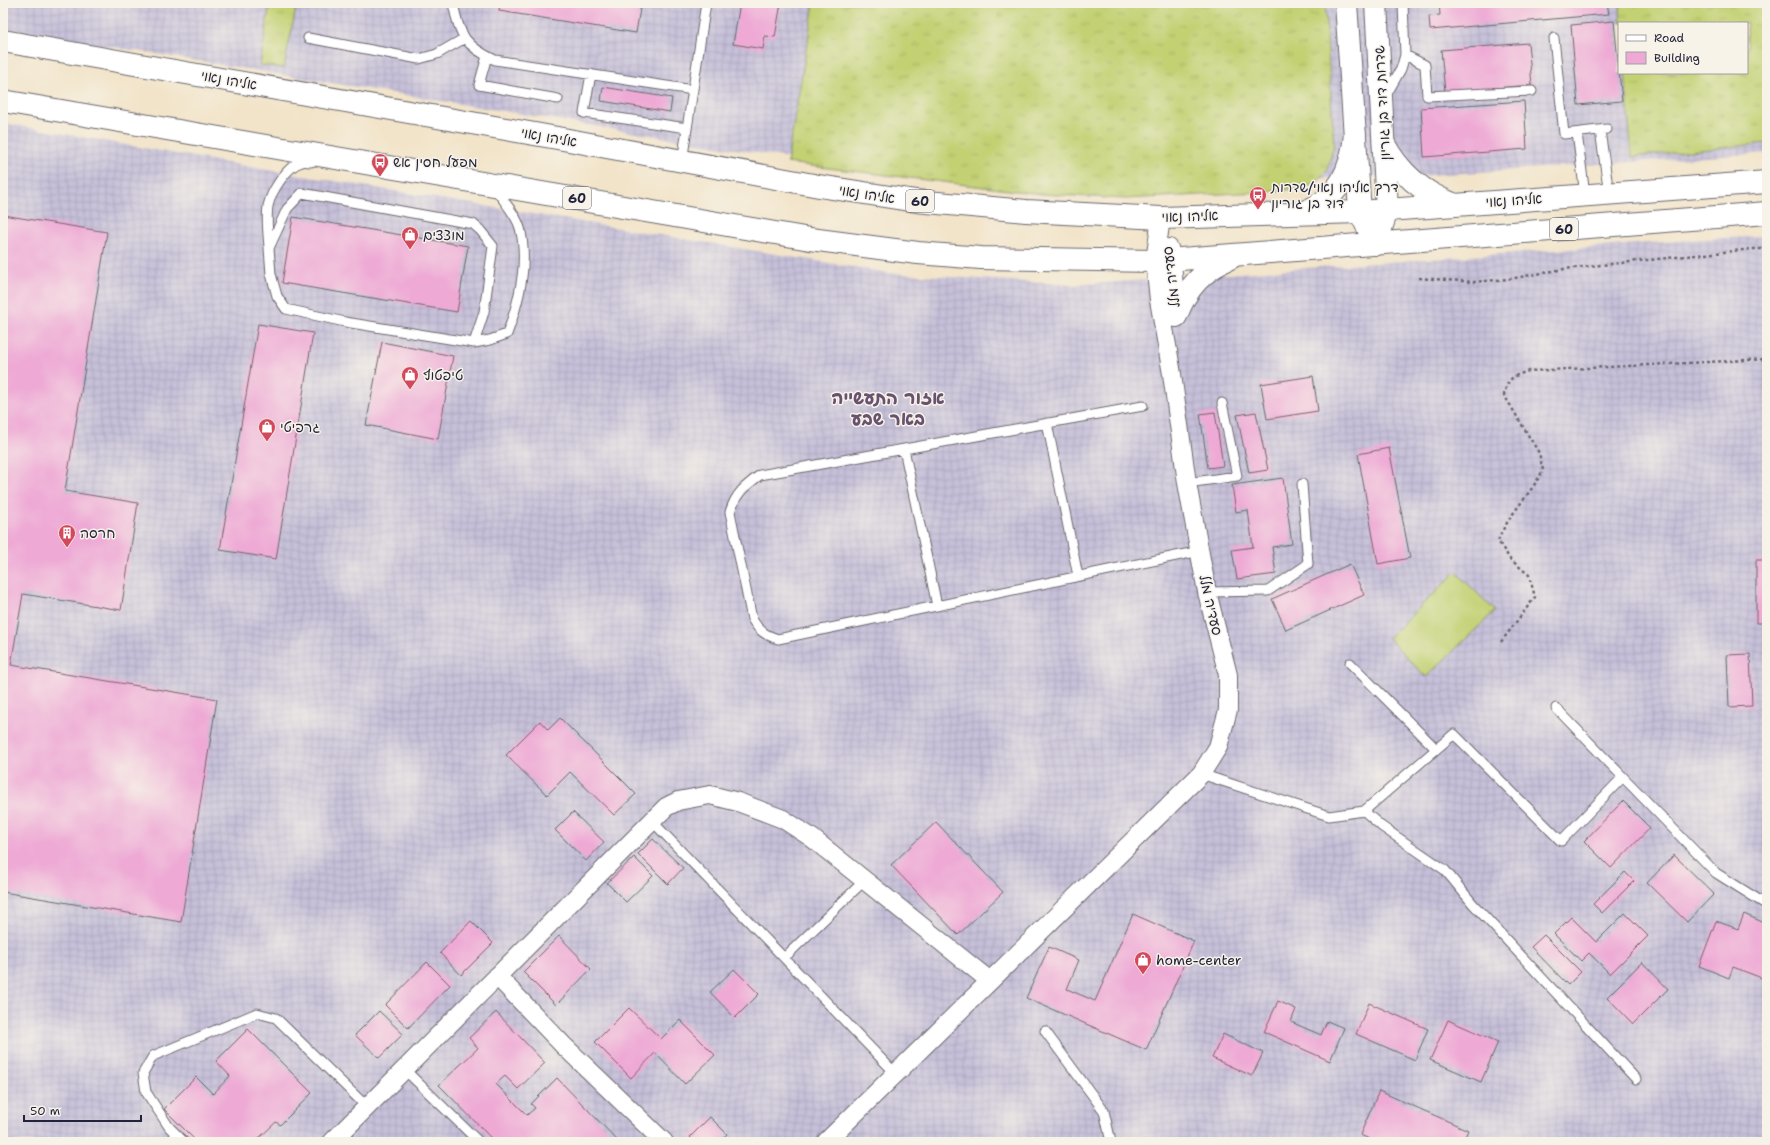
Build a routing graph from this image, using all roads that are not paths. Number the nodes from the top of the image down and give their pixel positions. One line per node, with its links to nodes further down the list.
1 (453, 3): 7 (lane)
2 (706, 3): 13 (lane)
3 (1346, 3): 20 (main road, שדרות דוד בן גוריון)
4 (1376, 3): 17 (main road, שדרות דוד בן גוריון)
5 (1403, 3): 10 (lane)
6 (308, 38): 7 (lane)
7 (465, 38): 11 (lane)
8 (1554, 38): 19 (lane)
9 (3, 40): 22 (main road, אליהו נאוי / 60)
10 (1405, 55): 14 (lane); 17 (lane)
11 (487, 56): 12 (lane); 15 (lane)
12 (591, 74): 13 (lane); 18 (lane)
13 (693, 90): 18 (lane)
14 (1532, 90)
15 (558, 99)
16 (3, 101): 23 (main road, 60)
17 (1382, 103): 21 (main road, שדרות דוד בן גוריון)
18 (687, 128): 22 (lane)
19 (1577, 133): 26 (lane); 27 (lane)
20 (1355, 134): 30 (main road, שדרות דוד בן גוריון); 31 (main road)
21 (1384, 144): 28 (main road); 29 (main road, שדרות דוד בן גוריון)
22 (682, 162): 33 (main road, אליהו נאוי / 60)
23 (374, 164): 25 (main road, 60); 35 (lane)
24 (1767, 182): 26 (main road, אליהו נאוי / 60)
25 (488, 183): 37 (main road, 60); 39 (lane)
26 (1609, 194): 27 (main road, אליהו נאוי / 60)
27 (1584, 195): 28 (main road, אליהו נאוי / 60)
28 (1454, 205): 29 (main road, אליהו נאוי / 60)
29 (1387, 210): 30 (main road, אליהו נאוי / 60); 34 (main road, שדרות דוד בן גוריון)
30 (1360, 212): 31 (main road, אליהו נאוי / 60); 34 (main road, שדרות דוד בן גוריון)
31 (1301, 213): 33 (main road, אליהו נאוי / 60)
32 (1762, 214): 34 (main road, 60)
33 (1161, 218): 37 (street, סעדיה מלל)
34 (1376, 244): 36 (main road, 60)
35 (270, 248): 39 (lane); 39 (lane)
36 (1238, 254): 37 (main road, 60); 38 (main road)
37 (1163, 261): 38 (street, סעדיה מלל); 40 (street, סעדיה מלל)
38 (1176, 316): 40 (street, סעדיה מלל)
39 (474, 343)
40 (1172, 374): 45 (street, סעדיה מלל)
41 (1222, 403): 45 (lane)
42 (1142, 406): 43 (lane)
43 (1047, 424): 44 (lane); 48 (lane)
44 (904, 449): 50 (lane); 50 (lane)
45 (1187, 483): 47 (street, סעדיה מלל)
46 (1302, 484): 49 (lane)
47 (1200, 551): 48 (lane); 49 (street, סעדיה מלל)
48 (1078, 576): 50 (lane)
49 (1207, 592): 54 (street, סעדיה מלל)
50 (937, 606)
51 (1350, 663): 53 (lane)
52 (1556, 708): 55 (lane)
53 (1436, 748): 55 (lane); 56 (lane)
54 (1201, 774): 56 (lane); 62 (street, סעדיה מלל)
55 (1623, 777): 59 (lane)
56 (1364, 811): 66 (lane)
57 (652, 820): 58 (street); 60 (lane); 61 (street)
58 (865, 880): 60 (lane); 62 (street)
59 (1767, 906)
60 (784, 958): 65 (lane)
61 (497, 976): 64 (street); 71 (street)
62 (990, 981): 65 (street, סעדיה מלל)
63 (1045, 1031): 73 (lane)
64 (404, 1069): 67 (street); 70 (lane)
65 (896, 1074): 72 (street, סעדיה מלל)
66 (1636, 1079)
67 (367, 1107): 68 (lane); 69 (street)
68 (184, 1142)
69 (332, 1142)
70 (479, 1142)
71 (664, 1142)
72 (826, 1142)
73 (1111, 1142)

